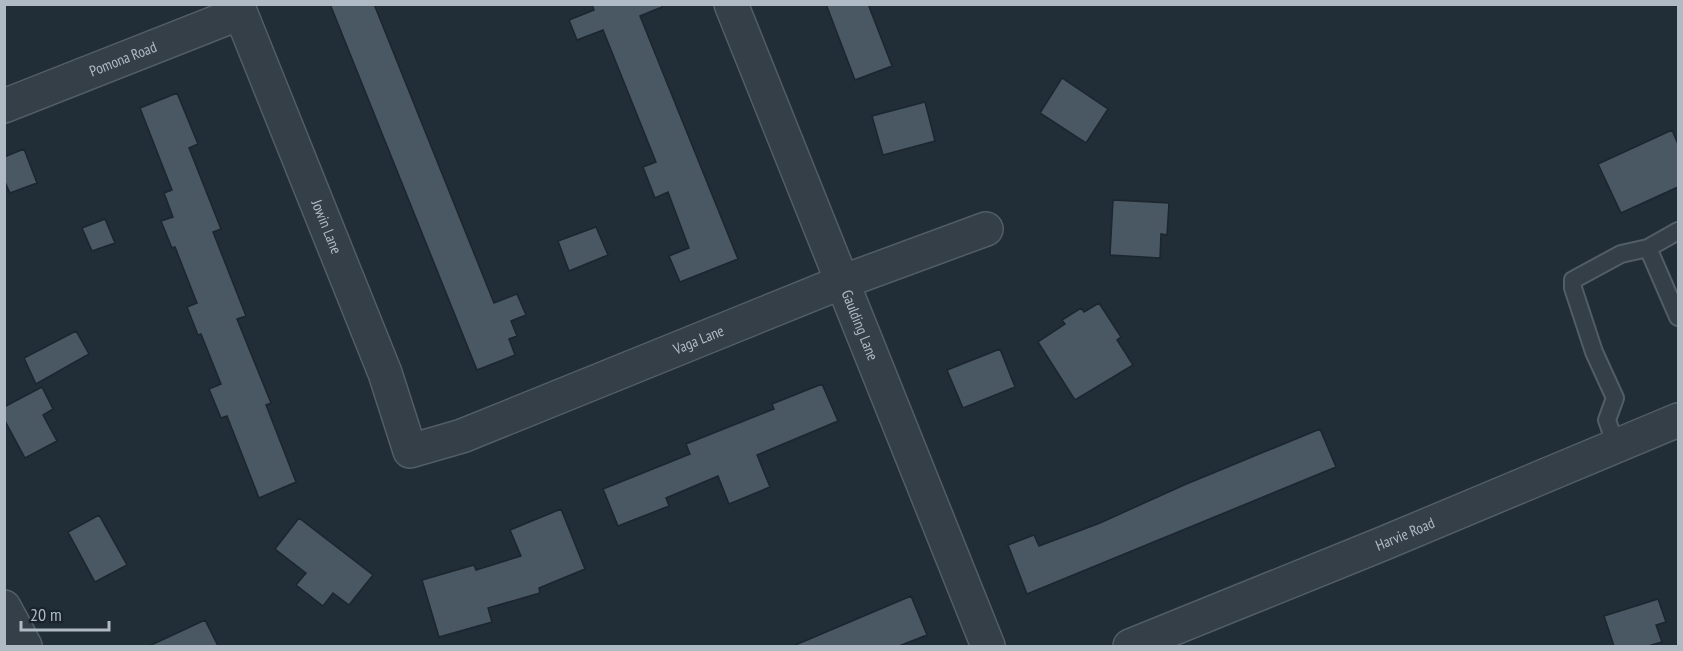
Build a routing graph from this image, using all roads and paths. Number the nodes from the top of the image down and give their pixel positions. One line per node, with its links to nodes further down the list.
1 (731, 4): 7 (street, Gaulding Lane)
2 (238, 9): 3 (street, Pomona Road); 11 (street, Jowin Lane)
3 (4, 106)
4 (986, 229): 7 (street, Vaga Lane)
5 (1678, 231): 6 (lane)
6 (1648, 248): 8 (lane); 10 (lane)
7 (842, 282): 11 (street, Vaga Lane); 14 (street, Gaulding Lane)
8 (1678, 317)
9 (1678, 420): 10 (street, Harvie Road)
10 (1616, 446): 15 (street, Harvie Road)
11 (411, 451)
12 (4, 607): 13 (street)
13 (25, 646)
14 (988, 646)
15 (1130, 646)

